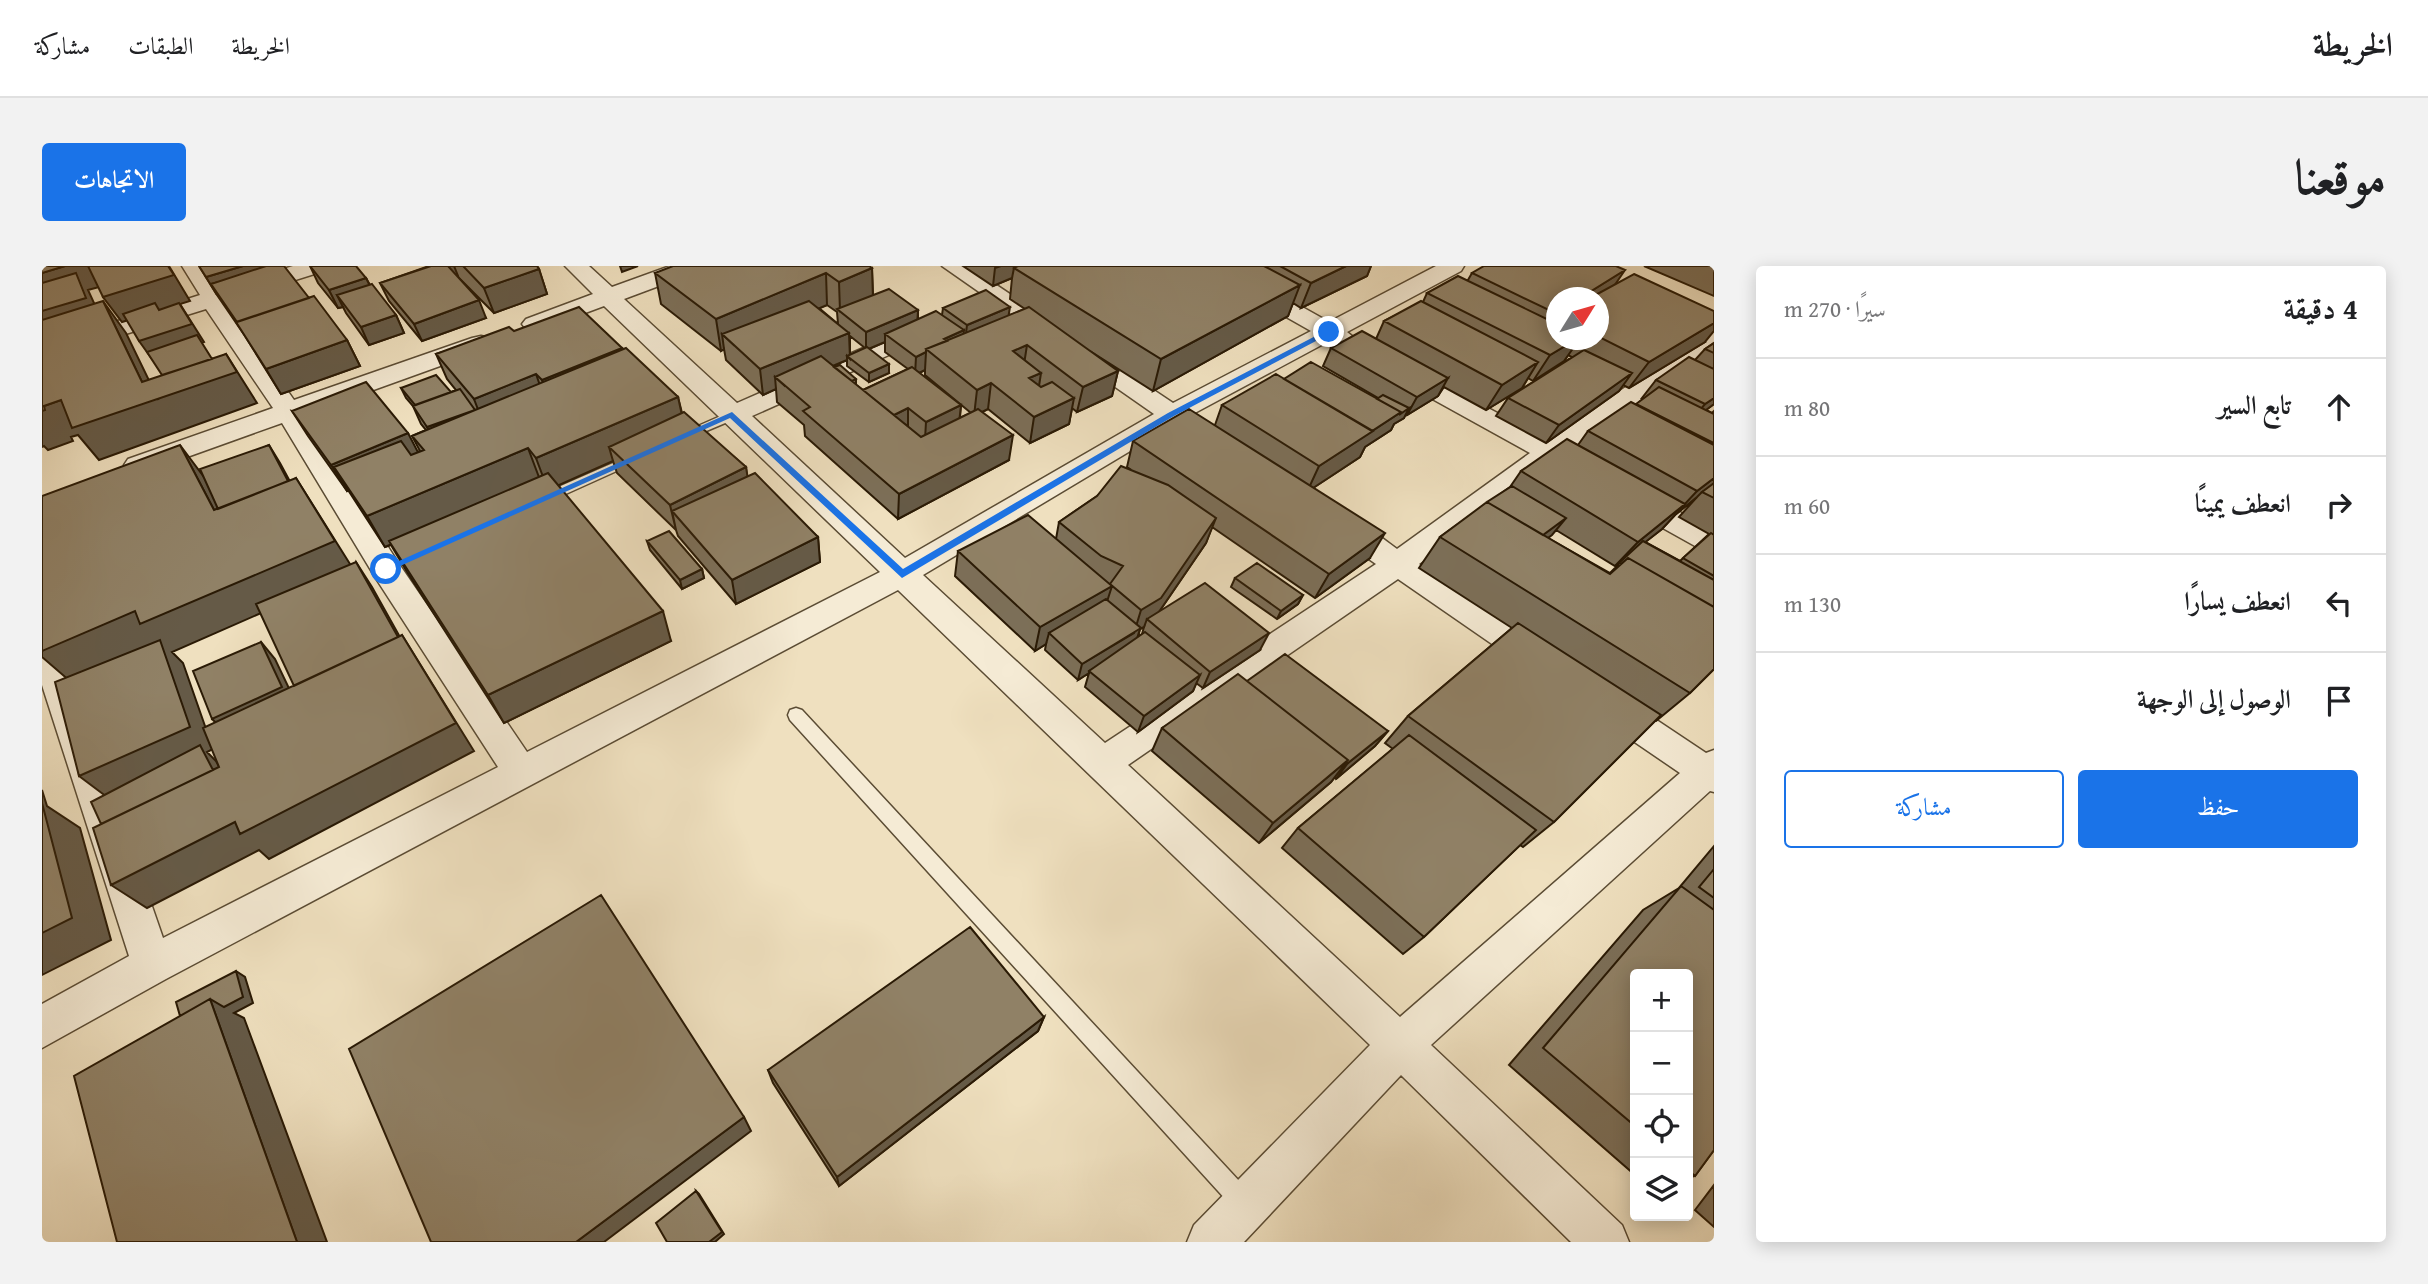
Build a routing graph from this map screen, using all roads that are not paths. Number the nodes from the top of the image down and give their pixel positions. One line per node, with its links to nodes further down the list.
1 (192, 266): 9 (street)
2 (316, 266): 9 (street)
3 (576, 266): 8 (street)
4 (691, 266): 8 (street)
5 (953, 266): 16 (street)
6 (1213, 266): 12 (street)
7 (1453, 266): 12 (street)
8 (610, 297): 14 (street); 15 (street)
9 (212, 300): 13 (street); 14 (street)
10 (949, 319): 15 (street)
11 (1710, 325): 19 (street)
12 (1329, 332): 16 (street); 19 (street)
13 (42, 353)
14 (289, 412): 21 (street); 34 (street)
15 (732, 415): 18 (lane); 28 (street)
16 (1171, 415): 17 (street); 28 (street)
17 (1206, 437)
18 (670, 442)
19 (1550, 452): 22 (street); 27 (street)
20 (645, 453): 24 (lane)
21 (120, 472)
22 (1585, 472)
23 (1608, 485): 26 (street)
24 (534, 503)
25 (1310, 505): 27 (street)
26 (1714, 544)
27 (1398, 564): 32 (street); 33 (street)
28 (902, 574): 32 (street); 34 (street)
29 (42, 635): 30 (street)
30 (53, 710): 35 (street)
31 (796, 715): 38 (lane)
32 (1102, 764): 37 (street)
33 (1711, 772): 37 (street)
34 (522, 774): 35 (street)
35 (152, 965): 36 (street)
36 (42, 1027)
37 (1400, 1045): 38 (street); 40 (street)
38 (1246, 1206): 39 (street)
39 (1211, 1242)
40 (1605, 1242)

